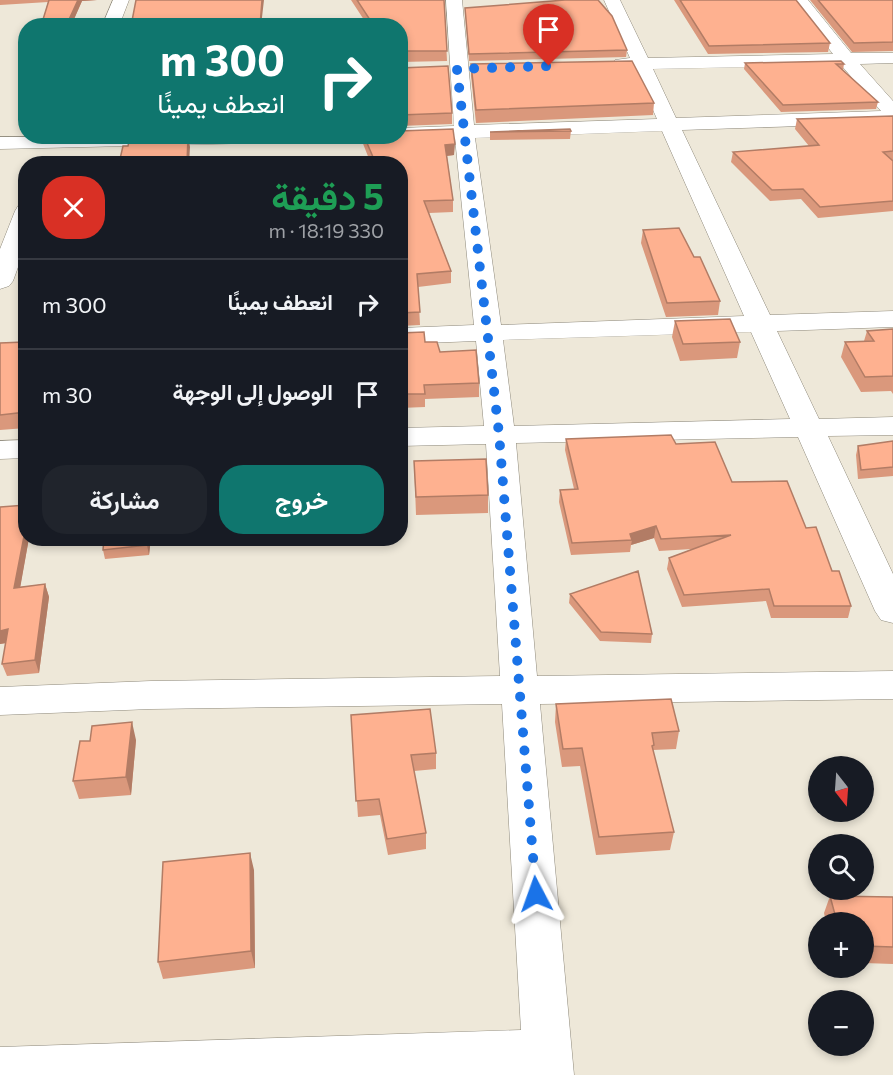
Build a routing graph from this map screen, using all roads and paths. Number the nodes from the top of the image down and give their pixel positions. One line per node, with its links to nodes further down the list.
1 (122, 0): 5 (street)
2 (454, 0): 13 (street)
3 (612, 0): 8 (street)
4 (799, 0): 7 (street)
5 (114, 18)
6 (893, 58): 7 (street)
7 (846, 59): 8 (street); 10 (street)
8 (641, 64): 9 (street); 12 (street)
9 (606, 65)
10 (893, 112)
11 (893, 117): 12 (street)
12 (670, 125): 13 (street); 20 (street)
13 (466, 133): 14 (street); 21 (street)
14 (408, 134)
15 (18, 142): 16 (street)
16 (0, 143)
17 (18, 233): 18 (street)
18 (0, 281)
19 (893, 319): 20 (street)
20 (761, 323): 21 (street); 24 (street)
21 (488, 334): 22 (street); 25 (street)
22 (408, 336)
23 (893, 426): 24 (street)
24 (810, 428): 25 (street); 29 (street)
25 (499, 434): 26 (street); 31 (street)
26 (408, 437)
27 (18, 449): 28 (street)
28 (0, 450)
29 (893, 610)
30 (893, 685): 31 (street)
31 (521, 690): 32 (street); 33 (street)
32 (0, 701)
33 (548, 1064): 34 (street)
34 (0, 1071)

